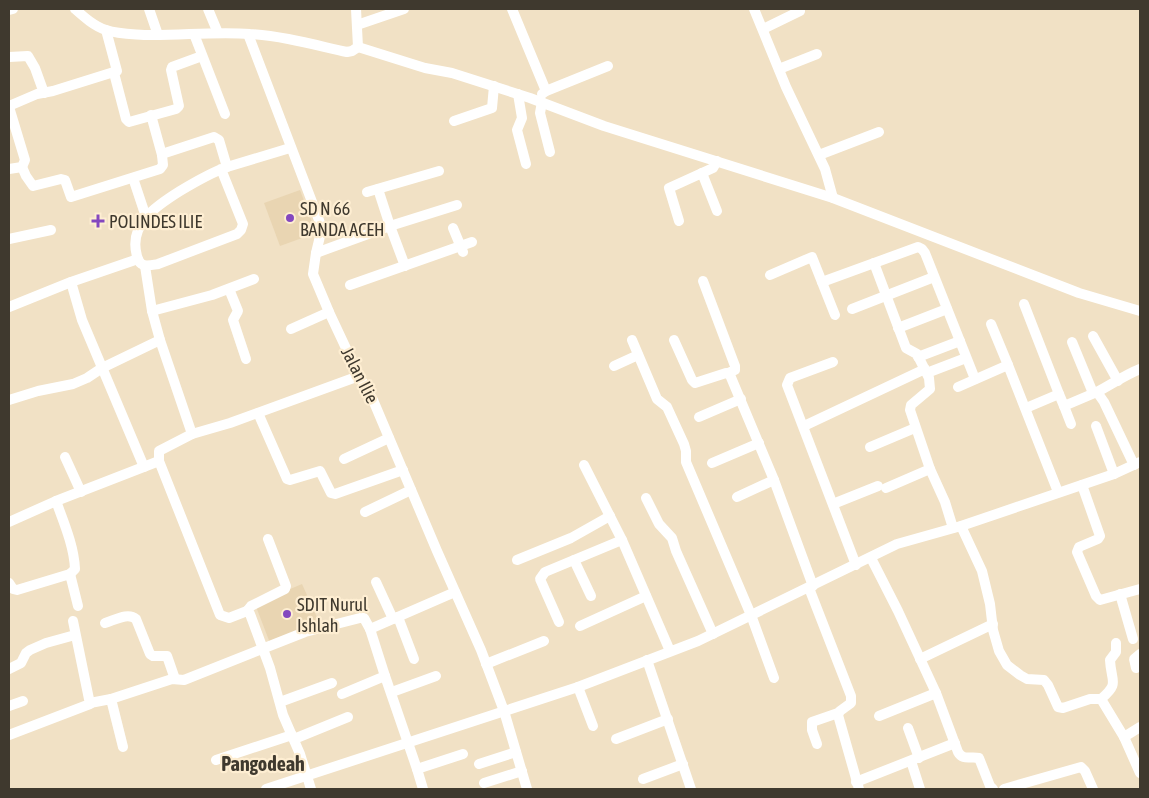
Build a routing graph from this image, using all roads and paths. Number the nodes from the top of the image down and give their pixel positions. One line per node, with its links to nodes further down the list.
1 (13, 9): 9 (street)
2 (75, 9): 13 (street)
3 (149, 9): 17 (street)
4 (208, 9): 14 (street)
5 (356, 9): 11 (street)
6 (404, 9): 11 (street)
7 (512, 9): 26 (street)
8 (754, 9): 12 (street)
9 (9, 10)
10 (800, 12): 12 (street)
11 (357, 25): 18 (street)
12 (763, 29): 23 (street)
13 (106, 30): 17 (street); 24 (street)
14 (218, 33): 15 (street); 16 (street)
15 (194, 34): 17 (street); 20 (street)
16 (248, 34): 18 (street); 35 (street, Jalan Ilie)
17 (158, 36)
18 (358, 47): 25 (street)
19 (817, 54): 23 (street)
20 (202, 56): 31 (street); 32 (street)
21 (9, 57): 27 (street)
22 (608, 66): 26 (street)
23 (779, 69): 37 (street)
24 (114, 73): 27 (street); 32 (street)
25 (494, 86): 28 (street); 33 (street)
26 (546, 91): 29 (street)
27 (44, 93): 30 (street)
28 (518, 94): 29 (street); 40 (street)
29 (539, 101): 36 (street); 39 (street)
30 (9, 106): 41 (street)
31 (226, 114)
32 (151, 115): 38 (street)
33 (454, 121)
34 (879, 132): 37 (street)
35 (290, 148): 42 (street); 60 (street, Jalan Ilie)
36 (550, 152)
37 (819, 155): 49 (street)
38 (162, 156): 42 (street); 46 (street)
39 (717, 161): 45 (street); 49 (street)
40 (526, 164)
41 (22, 167): 43 (street); 46 (street)
42 (224, 168): 52 (street); 61 (street)
43 (9, 169)
44 (439, 171): 47 (street)
45 (702, 173): 51 (street); 53 (street)
46 (133, 178): 52 (street)
47 (378, 189): 48 (street); 54 (street)
48 (367, 192)
49 (833, 198): 78 (street)
50 (457, 205): 54 (street)
51 (717, 211)
52 (146, 217): 61 (street)
53 (679, 221)
54 (390, 226): 60 (street); 63 (street)
55 (453, 228): 59 (street)
56 (51, 230): 57 (street)
57 (9, 239)
58 (472, 242): 59 (street)
59 (462, 249): 63 (street)
60 (316, 252): 79 (street, Jalan Ilie)
61 (142, 263): 68 (street); 77 (street)
62 (874, 263): 65 (street); 69 (street); 72 (street)
63 (405, 266): 70 (street)
64 (770, 275): 69 (street)
65 (934, 276): 72 (street); 76 (street)
66 (254, 279): 71 (street)
67 (703, 281): 100 (street)
68 (71, 282): 74 (street); 98 (street)
69 (822, 282): 80 (street)
70 (350, 285)
71 (229, 289): 77 (street); 92 (street)
72 (886, 295): 75 (street); 82 (street)
73 (1024, 304): 106 (street)
74 (9, 307)
75 (852, 309)
76 (947, 309): 82 (street); 88 (street)
77 (152, 310): 85 (street)
78 (1140, 311)
79 (329, 312): 83 (street); 101 (street, Jalan Ilie)
80 (835, 315)
81 (991, 324): 96 (street)
82 (898, 328): 91 (street)
83 (291, 329)
84 (1093, 336): 103 (street)
85 (160, 340): 98 (street); 117 (street)
86 (632, 340): 90 (street)
87 (674, 340): 100 (street)
88 (960, 341): 91 (street); 93 (street)
89 (1072, 342): 105 (street)
90 (638, 355): 97 (street); 161 (street)
91 (918, 357): 99 (street)
92 (246, 358)
93 (966, 358): 99 (street); 102 (street)
94 (833, 362): 114 (street)
95 (1140, 364): 103 (street)
96 (1008, 365): 102 (street); 110 (street)
97 (614, 366)
98 (102, 368): 108 (street); 127 (street)
99 (928, 370): 114 (street); 116 (street)
100 (728, 373): 107 (street)
101 (359, 376): 111 (street); 118 (street, Jalan Ilie)
102 (975, 379): 104 (street)
103 (1118, 381): 105 (street)
104 (958, 387)
105 (1095, 392): 109 (street); 126 (street)
106 (1059, 394): 109 (street); 110 (street)
107 (741, 399): 112 (street); 119 (street)
108 (9, 400)
109 (1064, 406): 113 (street)
110 (1026, 408): 135 (street)
111 (258, 413): 117 (street); 129 (street)
112 (699, 417)
113 (1071, 424)
114 (804, 426): 139 (street)
115 (1096, 426): 130 (street)
116 (915, 428): 120 (street); 128 (street)
117 (192, 434): 123 (street)
118 (389, 438): 122 (street); 129 (street, Jalan Ilie)
119 (760, 443): 124 (street); 131 (street)
120 (870, 448)
121 (65, 457): 134 (street)
122 (344, 459)
123 (159, 461): 127 (street); 160 (street)
124 (712, 463)
125 (584, 465): 141 (street)
126 (1138, 466): 130 (street)
127 (144, 467): 134 (street)
128 (930, 469): 139 (street); 143 (street)
129 (402, 470): 133 (street, Jalan Ilie)
130 (1114, 474): 132 (street)
131 (774, 480): 136 (street); 153 (street)
132 (1082, 485): 135 (street); 156 (street)
133 (411, 490): 140 (street); 155 (street, Jalan Ilie)
134 (80, 492): 138 (street)
135 (1058, 492): 143 (street)
136 (737, 497)
137 (646, 498): 169 (street)
138 (56, 501): 142 (street); 150 (street)
139 (833, 504): 149 (street)
140 (365, 512)
141 (610, 516): 145 (street); 147 (street)
142 (9, 522)
143 (957, 527): 146 (street); 166 (street)
144 (268, 540): 160 (street)
145 (622, 540): 148 (street); 158 (street)
146 (870, 558): 149 (street); 177 (street)
147 (517, 560)
148 (574, 560): 157 (street); 164 (street)
149 (856, 565): 153 (street)
150 (70, 574): 152 (street); 159 (street)
151 (376, 582): 162 (street)
152 (9, 583)
153 (810, 587): 161 (street); 199 (street)
154 (1140, 589): 156 (street)
155 (455, 592): 162 (street); 180 (street, Jalan Ilie)
156 (1120, 594): 171 (street)
157 (590, 596)
158 (646, 596): 167 (street); 175 (street)
159 (78, 606)
160 (247, 611): 174 (street)
161 (750, 615): 169 (street); 185 (street)
162 (395, 618): 168 (street); 178 (street)
163 (72, 620): 170 (street)
164 (559, 622)
165 (105, 623): 186 (street)
166 (993, 624): 177 (street); 193 (street)
167 (580, 626)
168 (370, 629): 174 (street); 183 (street)
169 (713, 634): 175 (street)
170 (75, 635): 182 (street); 196 (street)
171 (1134, 639)
172 (544, 641): 180 (street)
173 (1116, 643): 193 (street)
174 (263, 648): 186 (street); 195 (street)
175 (670, 651): 179 (street)
176 (1140, 654): 181 (street)
177 (920, 658): 190 (street)
178 (414, 659)
179 (646, 660): 188 (street); 202 (street)
180 (486, 664): 198 (street, Jalan Ilie)
181 (1136, 668)
182 (9, 669)
183 (385, 676): 189 (street); 191 (street)
184 (436, 676): 189 (street)
185 (774, 678)
186 (174, 679): 192 (street)
187 (332, 683): 195 (street)
188 (578, 688): 198 (street); 203 (street)
189 (392, 692): 210 (street)
190 (936, 693): 200 (street); 212 (street)
191 (342, 694)
192 (111, 699): 196 (street); 213 (street)
193 (1101, 699): 208 (street)
194 (23, 701): 197 (street)
195 (280, 702): 207 (street)
196 (90, 703): 206 (street)
197 (9, 706)
198 (504, 711): 210 (street); 214 (street, Jalan Ilie)
199 (838, 713): 211 (street); 226 (street)
200 (878, 716)
201 (348, 717): 207 (street)
202 (668, 719): 209 (street); 219 (street)
203 (593, 726)
204 (1140, 727): 208 (street)
205 (908, 728): 216 (street)
206 (9, 734)
207 (293, 737): 217 (street); 223 (street)
208 (1124, 737): 222 (street)
209 (616, 738)
210 (409, 743): 220 (street); 223 (street)
211 (817, 744)
212 (955, 744): 216 (street); 233 (street)
213 (123, 747)
214 (516, 752): 218 (street); 221 (street, Jalan Ilie)
215 (463, 754): 220 (street)
216 (915, 759): 226 (street); 232 (street)
217 (216, 760)
218 (479, 764)
219 (683, 764): 224 (street); 231 (street)
220 (417, 769): 229 (street)
221 (522, 770): 225 (street); 230 (street, Jalan Ilie)
222 (1140, 773)
223 (306, 777): 227 (street); 228 (street)
224 (643, 779)
225 (484, 783)
226 (857, 786)
227 (266, 789)
228 (311, 789)
229 (423, 789)
230 (527, 789)
231 (691, 789)
232 (920, 789)
233 (993, 789)
234 (1004, 789): 235 (street)
235 (1093, 789)

